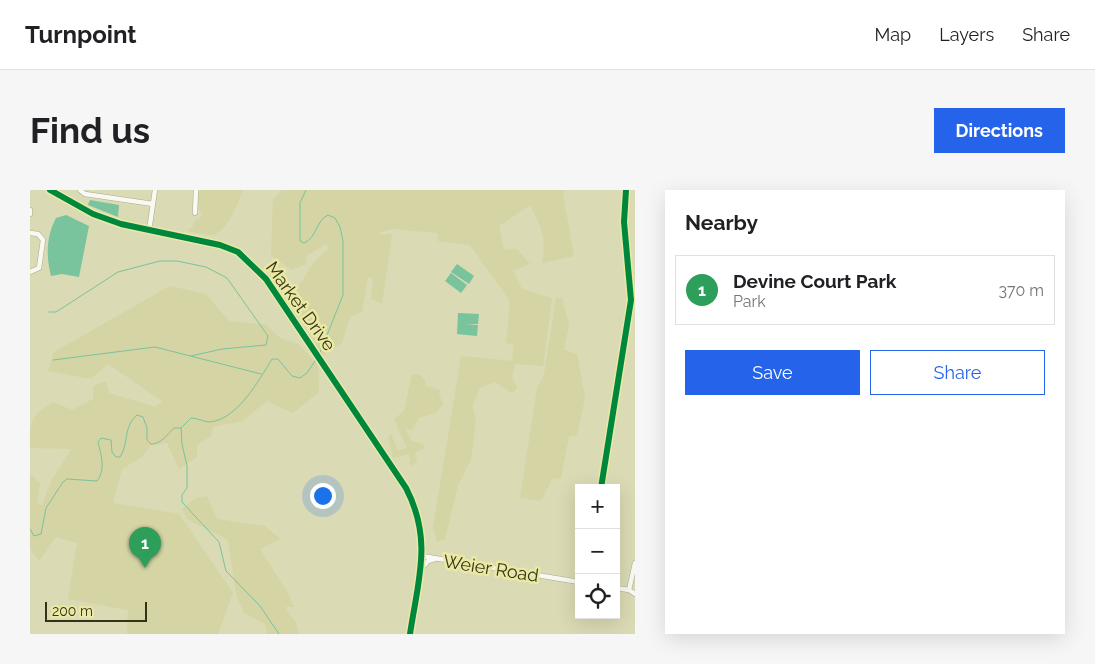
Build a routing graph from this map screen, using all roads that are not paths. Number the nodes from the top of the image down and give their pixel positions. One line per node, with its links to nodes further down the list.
1 (50, 190): 10 (street, Market Drive)
2 (80, 190): 6 (street)
3 (155, 190): 6 (street)
4 (196, 190): 8 (street)
5 (626, 190): 13 (street)
6 (153, 204): 10 (street)
7 (30, 210): 9 (street)
8 (195, 213)
9 (30, 214)
10 (149, 231): 16 (street, Market Drive)
11 (30, 233): 12 (street)
12 (30, 272)
13 (628, 327): 14 (street); 15 (street)
14 (635, 328)
15 (602, 484)
16 (422, 556): 17 (street, Weier Road); 19 (street, Weier Road)
17 (436, 559): 19 (street); 20 (street, Weier Road)
18 (635, 563): 22 (street)
19 (420, 570): 24 (street, Weier Road)
20 (575, 581)
21 (620, 589): 22 (street)
22 (629, 590): 23 (street)
23 (635, 594)
24 (410, 634)

